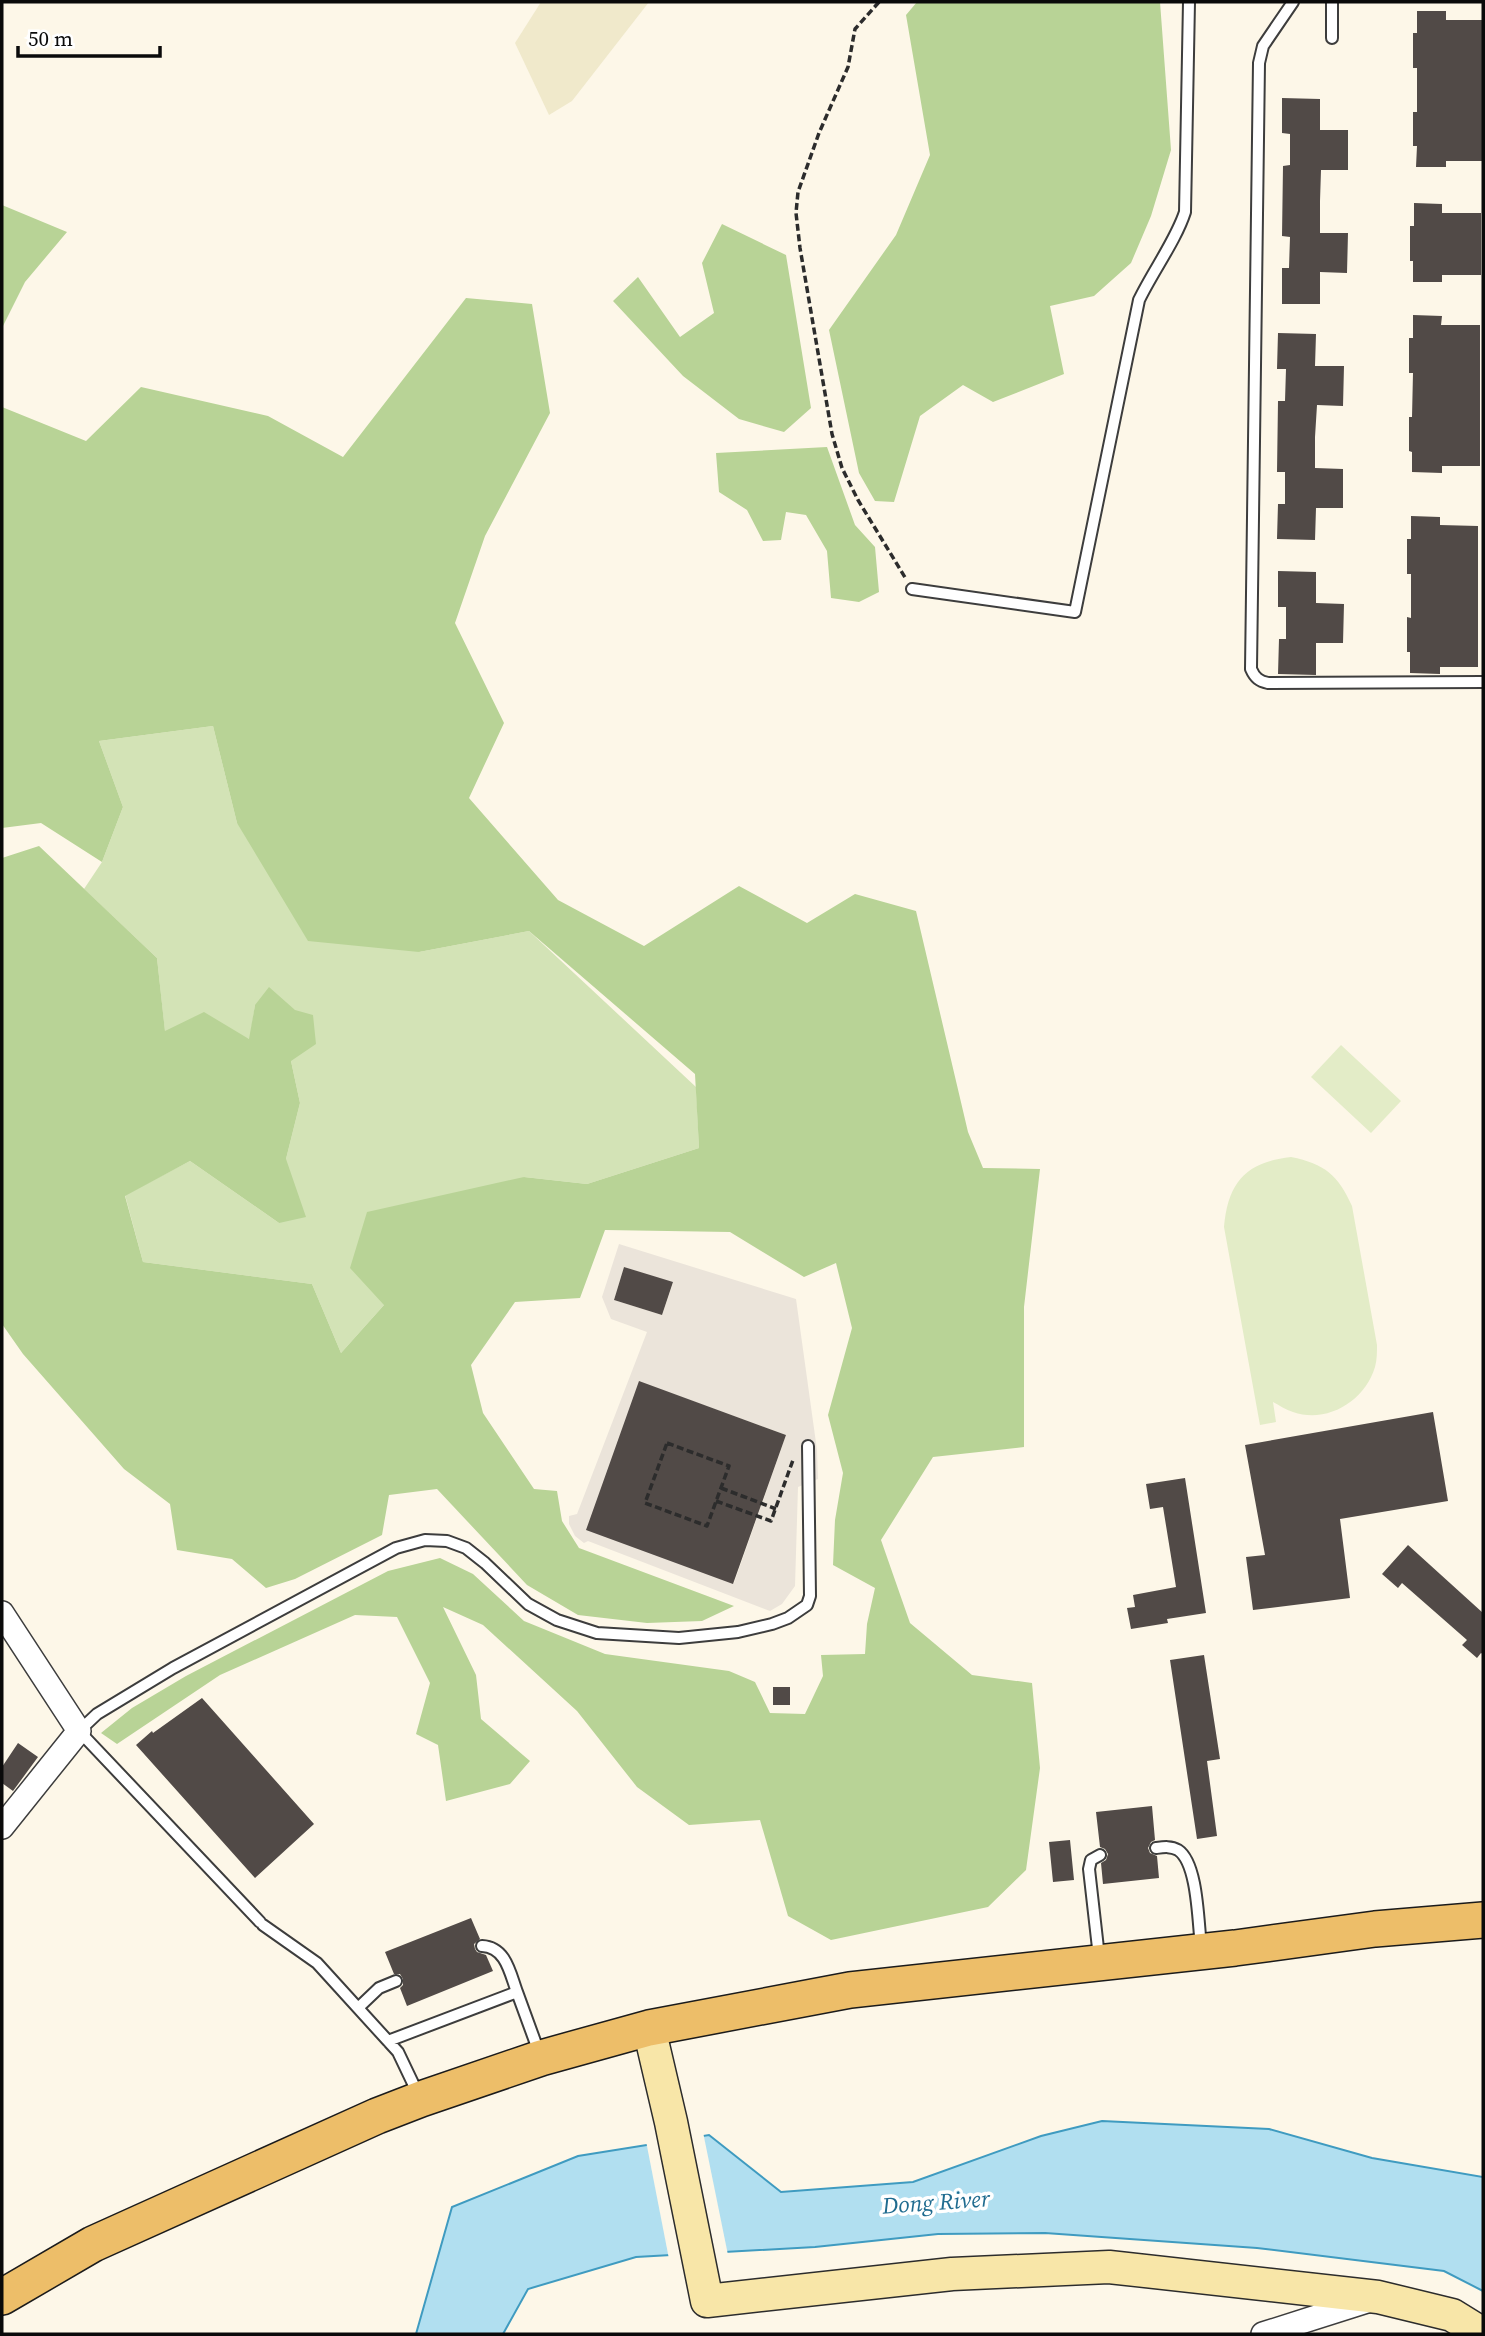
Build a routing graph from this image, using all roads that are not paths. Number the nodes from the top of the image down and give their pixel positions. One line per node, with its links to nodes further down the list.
1 (1189, 2): 5 (lane)
2 (1293, 2): 6 (lane)
3 (1332, 2): 4 (lane)
4 (1332, 38)
5 (912, 589)
6 (1483, 682)
7 (808, 1449): 9 (lane)
8 (2, 1613): 9 (street)
9 (79, 1731): 10 (street); 19 (lane)
10 (2, 1827)
11 (1156, 1847): 15 (lane)
12 (1100, 1855): 16 (lane)
13 (1483, 1920): 15 (main road)
14 (482, 1946): 18 (lane)
15 (1202, 1952): 16 (main road)
16 (1100, 1963): 20 (main road)
17 (396, 1980): 19 (lane)
18 (517, 1992): 21 (lane); 22 (lane)
19 (358, 2008): 21 (lane)
20 (649, 2028): 22 (main road); 27 (street)
21 (388, 2041): 23 (lane)
22 (541, 2058): 23 (main road)
23 (421, 2099): 24 (main road)
24 (93, 2244): 25 (main road); 26 (main road)
25 (2, 2269)
26 (2, 2297)
27 (1378, 2297): 28 (street); 29 (street)
28 (1263, 2334)
29 (1483, 2334)

